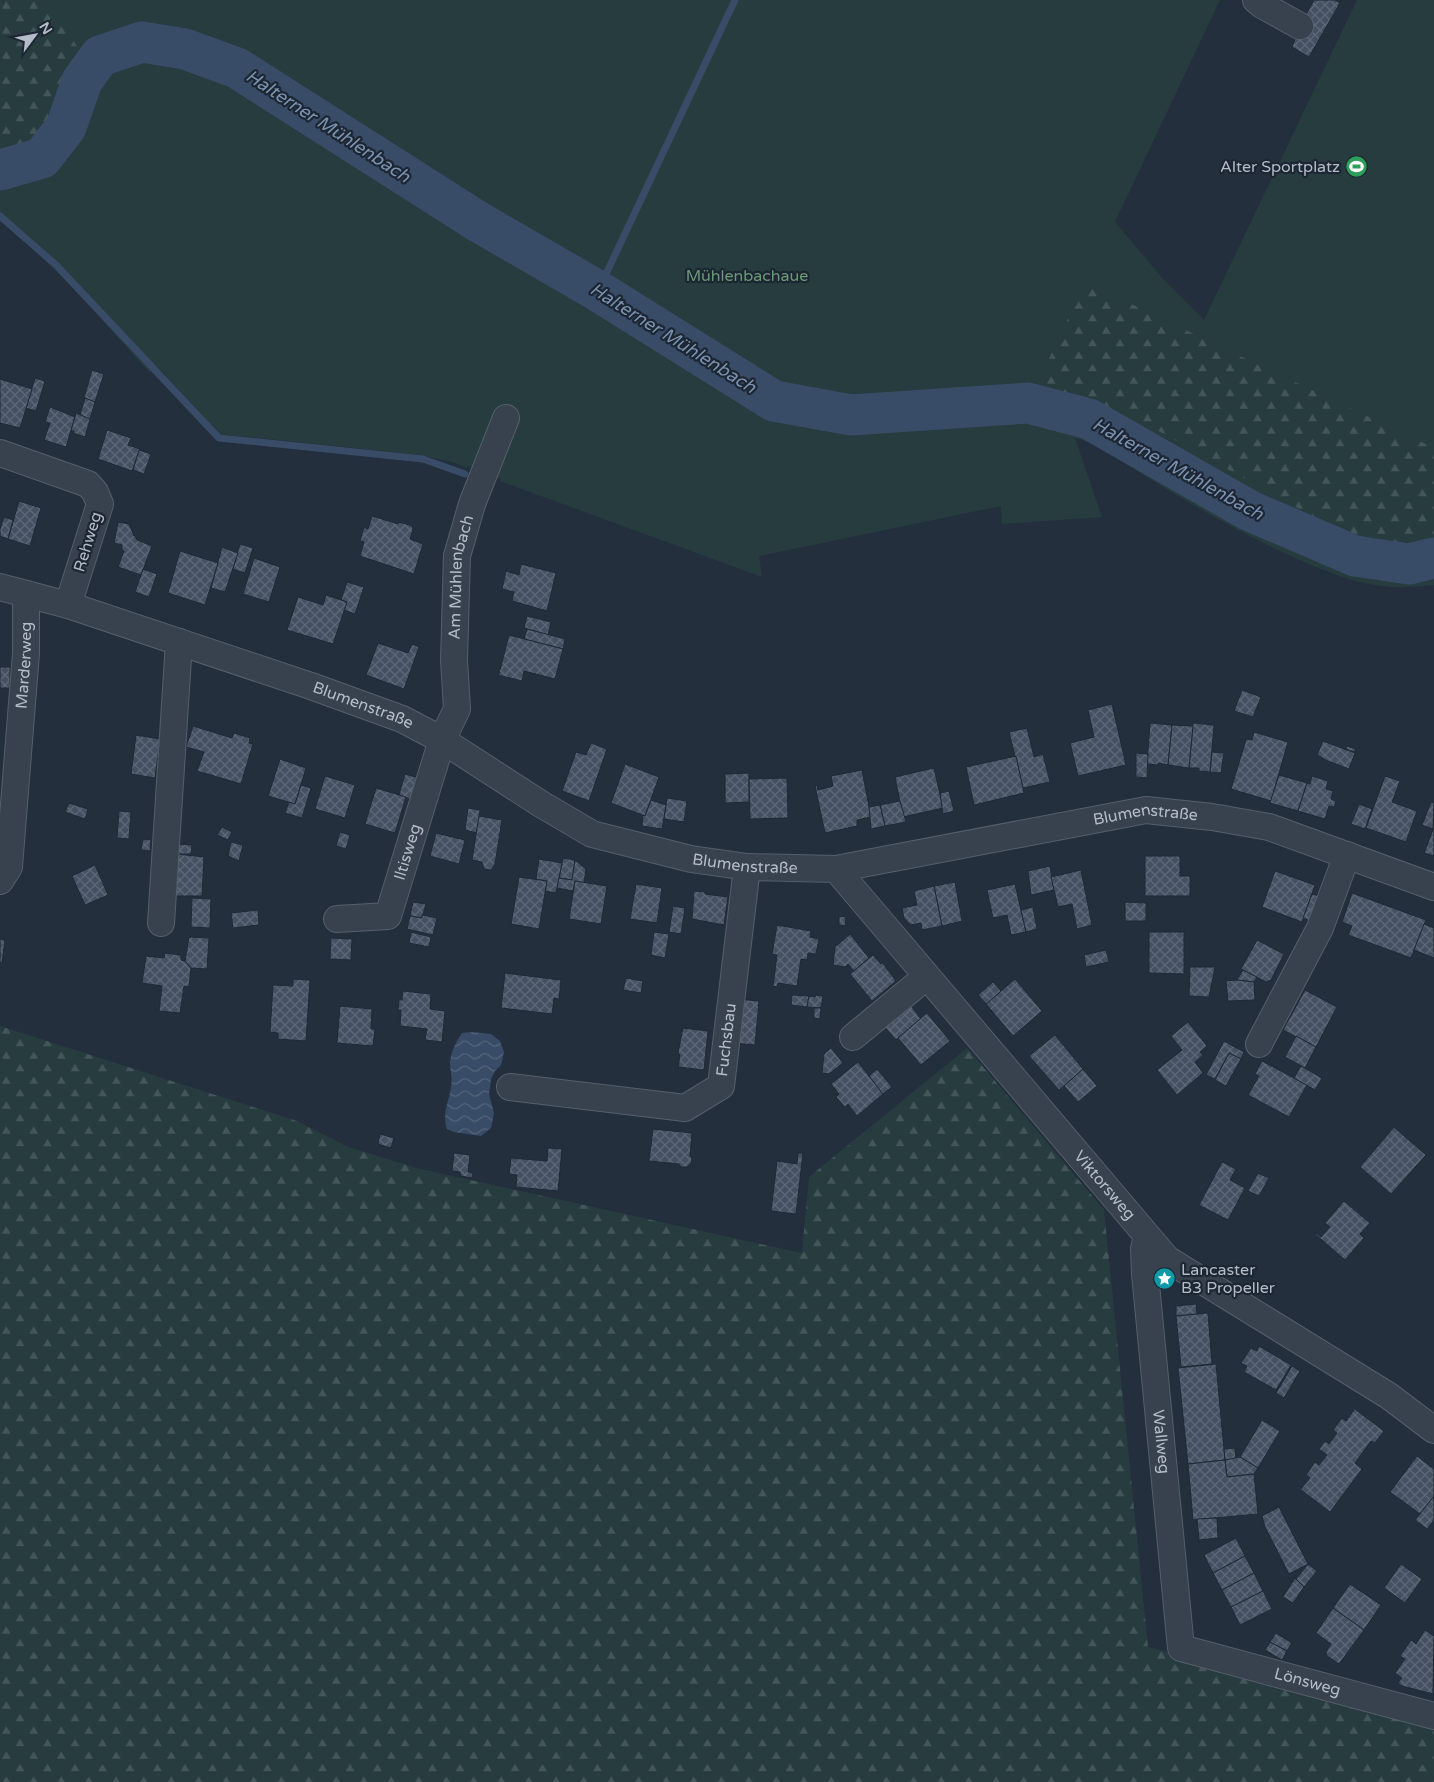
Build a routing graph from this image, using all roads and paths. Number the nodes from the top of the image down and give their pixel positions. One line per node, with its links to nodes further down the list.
1 (1256, 0): 2 (street)
2 (1300, 26)
3 (506, 418): 10 (street, Am Mühlenbach)
4 (0, 453): 7 (street, Rehweg)
5 (0, 587): 6 (street, Blumenstraße)
6 (26, 594): 7 (street, Blumenstraße); 9 (street, Marderweg)
7 (68, 605): 8 (street, Blumenstraße)
8 (179, 642): 10 (street, Blumenstraße); 17 (street)
9 (10, 736): 14 (street, Marderweg)
10 (442, 740): 12 (street, Blumenstraße); 16 (street, Iltisweg)
11 (1347, 855): 13 (street, Blumenstraße); 15 (street, Blumenstraße); 20 (street)
12 (747, 867): 13 (street, Blumenstraße); 21 (street, Fuchsbau)
13 (836, 869): 18 (street, Viktorsweg)
14 (0, 882)
15 (1434, 887)
16 (337, 919)
17 (161, 923)
18 (926, 977): 19 (street); 22 (street, Viktorsweg)
19 (853, 1037)
20 (1259, 1044)
21 (510, 1087)
22 (1147, 1237): 23 (street, Viktorsweg); 24 (street, Wallweg)
23 (1434, 1430)
24 (1181, 1648): 25 (street, Lönsweg)
25 (1434, 1716)

